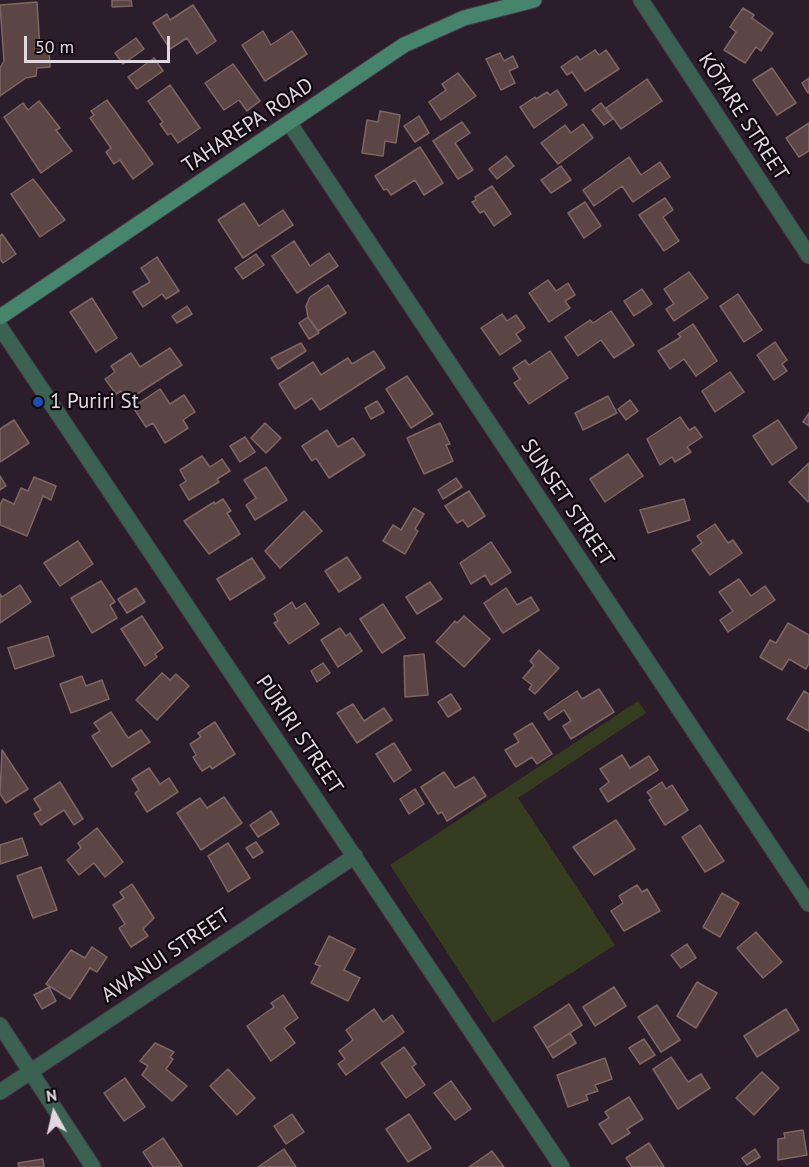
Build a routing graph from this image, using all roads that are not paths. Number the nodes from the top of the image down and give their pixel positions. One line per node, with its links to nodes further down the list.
1 (534, 0): 3 (street, TAHAREPA ROAD)
2 (641, 0): 4 (street, KŌTARE STREET)
3 (290, 124): 5 (street, TAHAREPA ROAD); 8 (street, SUNSET STREET)
4 (809, 256)
5 (0, 318)
6 (0, 327): 7 (street, PŪRIRI STREET)
7 (355, 856): 10 (street, AWANUI STREET); 13 (street, PŪRIRI STREET)
8 (809, 904)
9 (0, 1025): 10 (street)
10 (31, 1072): 11 (street, AWANUI STREET); 12 (street)
11 (0, 1092)
12 (93, 1167)
13 (562, 1167)

